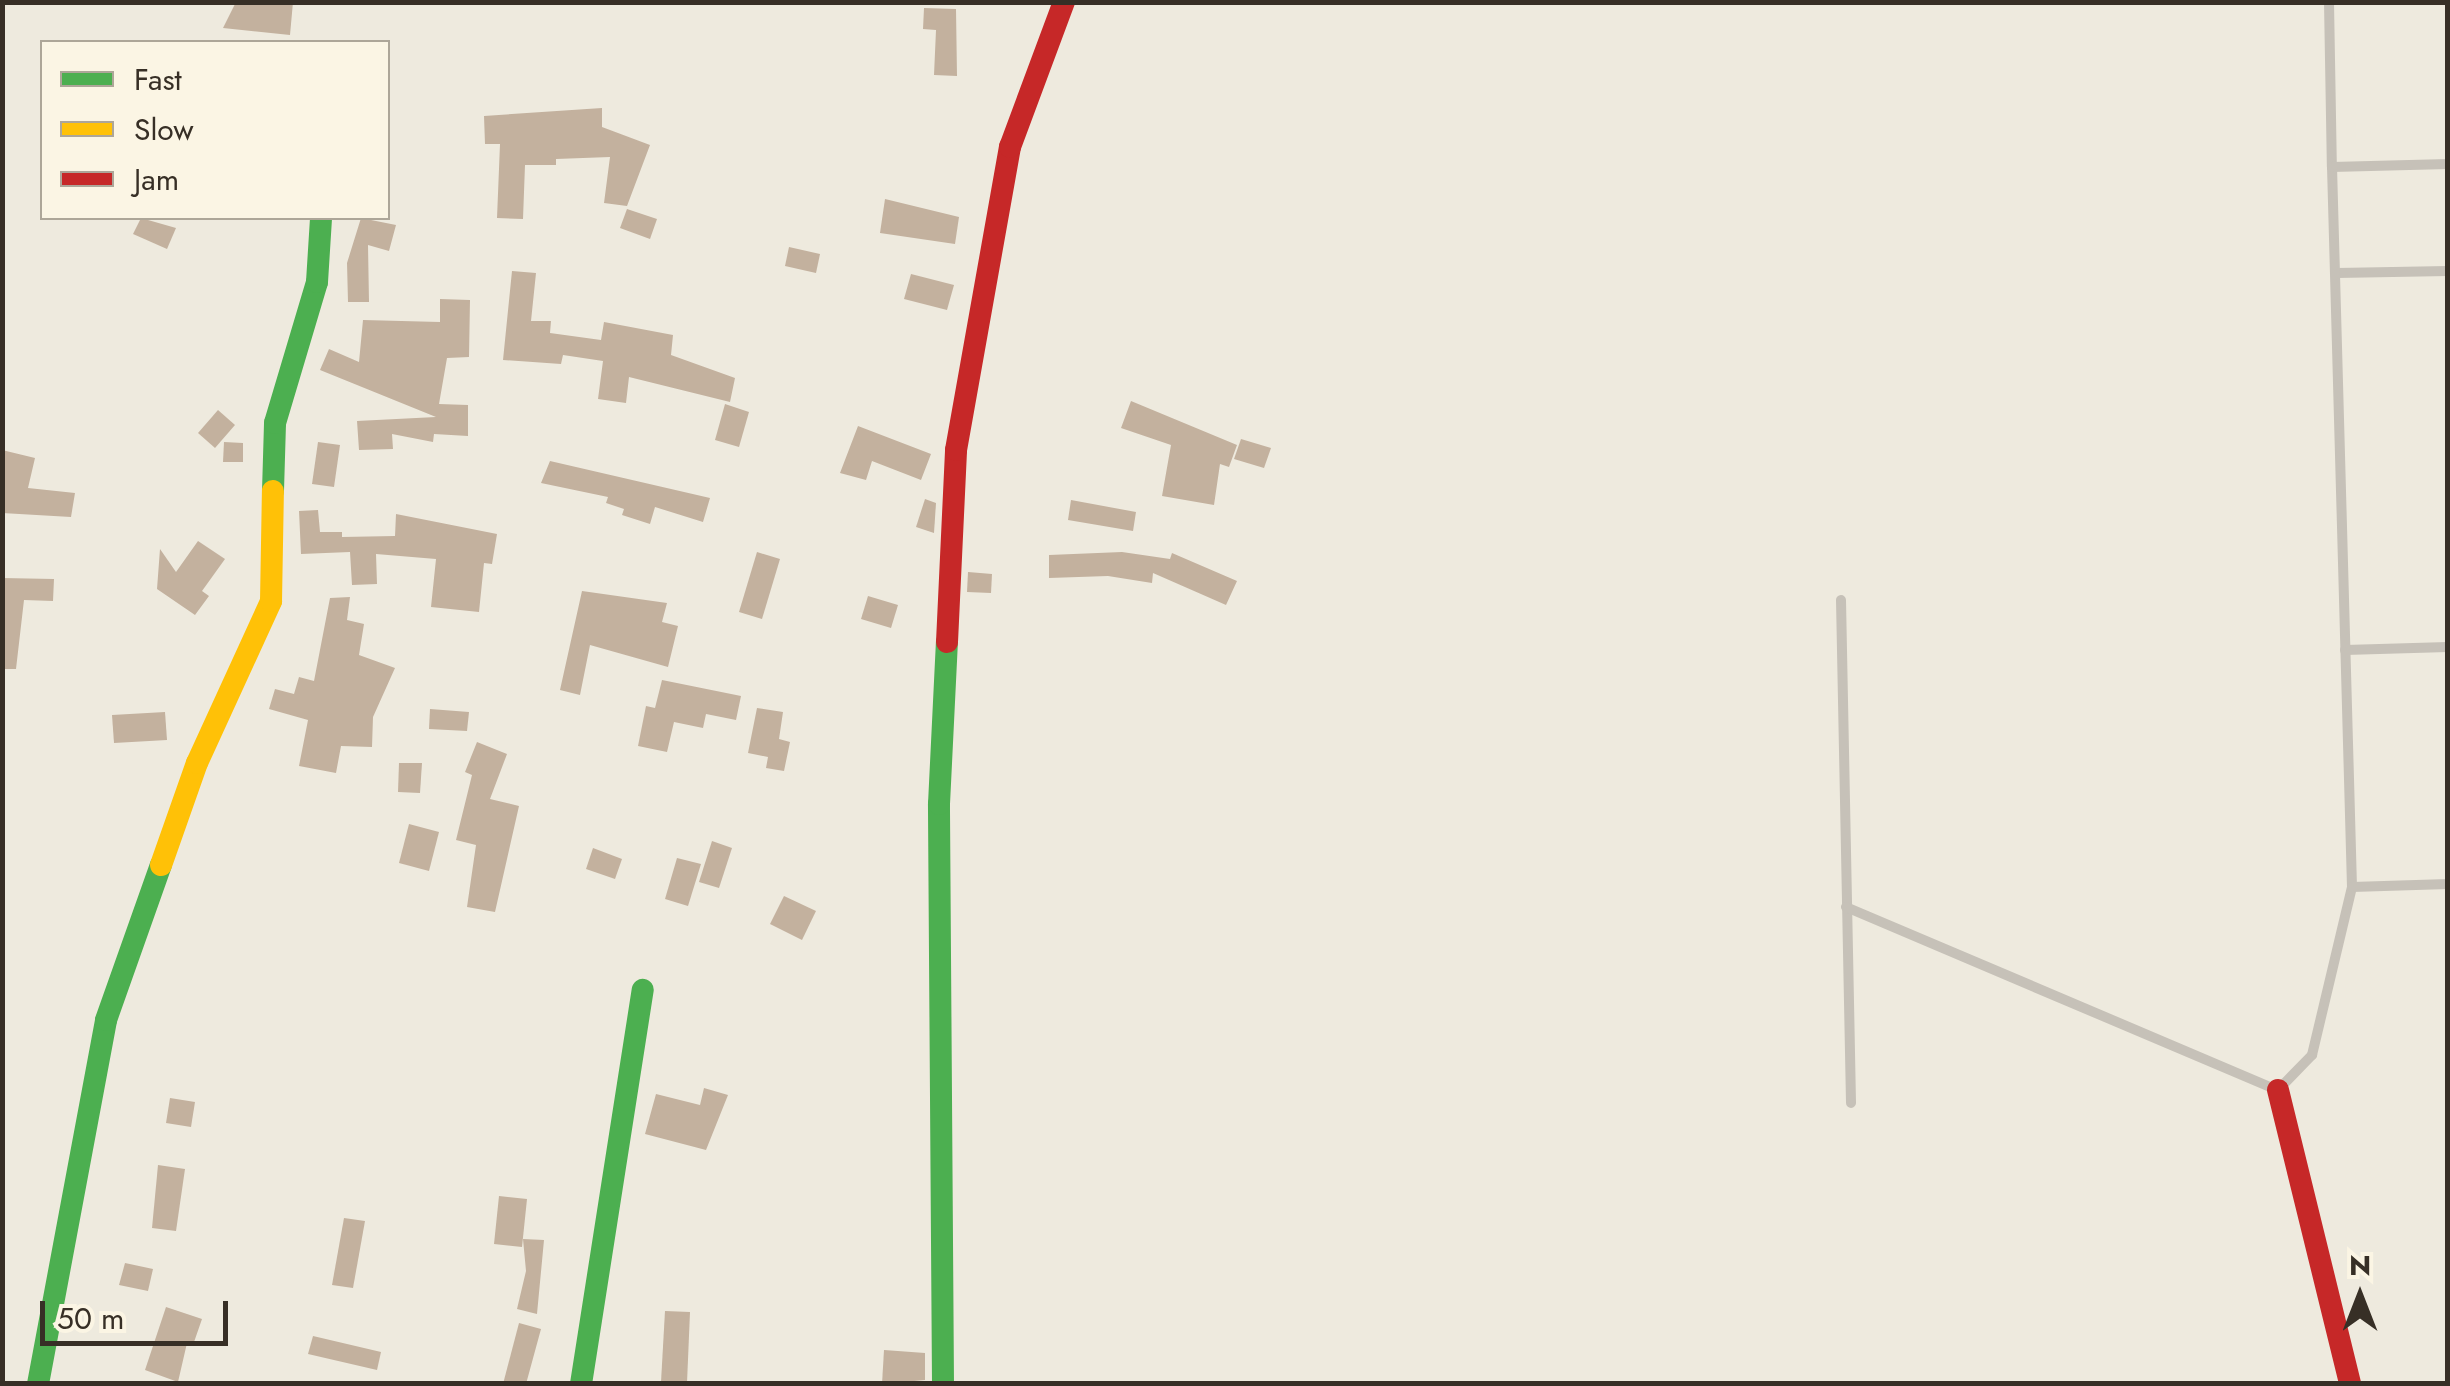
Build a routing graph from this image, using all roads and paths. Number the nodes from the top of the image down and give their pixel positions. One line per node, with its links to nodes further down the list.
1 (1064, 2): 19 (street)
2 (2328, 2): 4 (lane)
3 (2448, 164): 4 (lane)
4 (2332, 167): 7 (lane)
5 (321, 220): 17 (street)
6 (2448, 271): 7 (lane)
7 (2337, 273): 10 (lane)
8 (1842, 600): 13 (lane)
9 (2448, 647): 10 (lane)
10 (2346, 650): 12 (lane)
11 (2448, 884): 12 (lane)
12 (2352, 887): 15 (lane)
13 (1846, 908): 15 (lane); 16 (lane)
14 (643, 990): 18 (street)
15 (2278, 1090): 20 (street)
16 (1850, 1103)
17 (38, 1384)
18 (581, 1384)
19 (944, 1384)
20 (2350, 1384)

